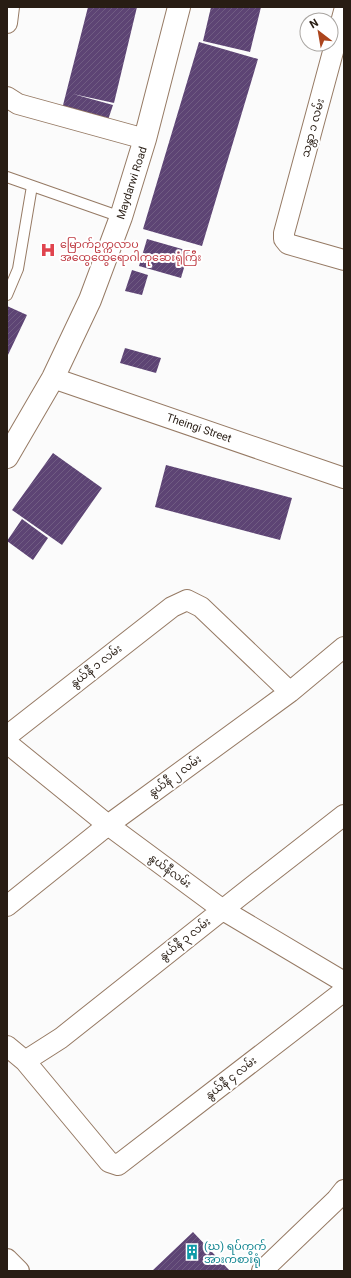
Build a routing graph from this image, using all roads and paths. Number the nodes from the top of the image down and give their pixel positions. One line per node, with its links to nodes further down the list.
1 (9, 7): 4 (street)
2 (179, 7): 6 (street, Maydarwi Road)
3 (344, 11): 10 (street, သန္တာ ၁ လမ်း)
4 (7, 23)
5 (7, 97): 6 (street)
6 (145, 139): 9 (street, Maydarwi Road)
7 (7, 177): 8 (lane)
8 (32, 186): 9 (lane); 11 (lane)
9 (121, 217): 12 (street, Maydarwi Road)
10 (344, 260)
11 (7, 295)
12 (54, 378): 13 (street, Maydarwi Road); 14 (street, Theingi Street)
13 (7, 457)
14 (344, 478)
15 (344, 647): 16 (street, နွယ်နီ ၂ လမ်း)
16 (290, 692): 17 (street, နွယ်နီ ၁ လမ်း); 20 (street, နွယ်နီ ၂ လမ်း)
17 (7, 736)
18 (7, 743): 20 (street, နွယ်နီလမ်း)
19 (344, 815): 22 (street, နွယ်နီ ၃ လမ်း)
20 (108, 825): 21 (street, နွယ်နီ ၂ လမ်း); 22 (street, နွယ်နီလမ်း)
21 (7, 906)
22 (223, 910): 23 (street, နွယ်နီလမ်း); 26 (street, နွယ်နီ ၃ လမ်း)
23 (344, 982)
24 (344, 992): 26 (street, နွယ်နီ ၄ လမ်း)
25 (7, 1046): 26 (street)
26 (25, 1060)
27 (344, 1190): 30 (street)
28 (7, 1259): 29 (street)
29 (19, 1271)
30 (262, 1271)

